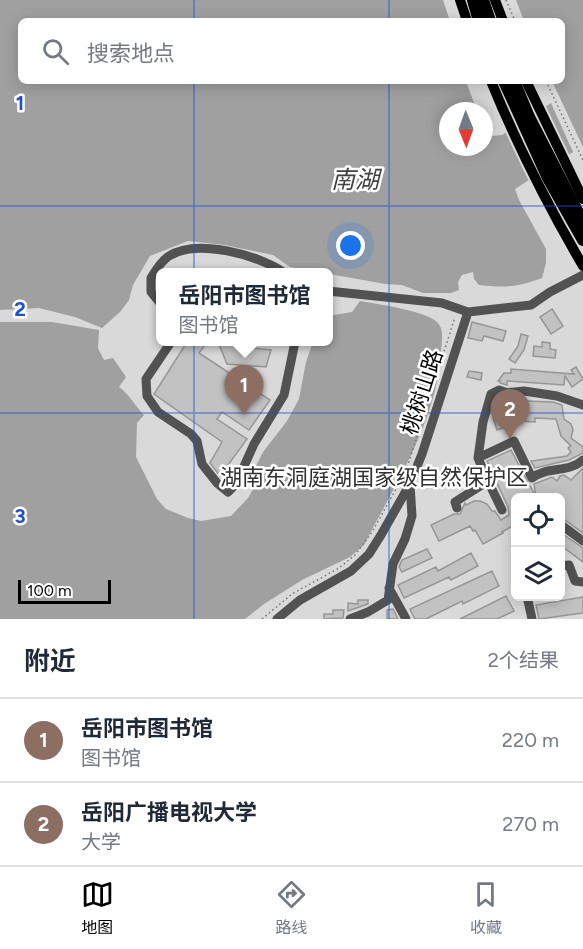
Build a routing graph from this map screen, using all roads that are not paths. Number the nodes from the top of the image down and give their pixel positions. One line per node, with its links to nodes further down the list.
1 (460, 0): 5 (main road)
2 (472, 0): 6 (highway)
3 (483, 0): 7 (highway)
4 (495, 0): 8 (main road)
5 (467, 18)
6 (478, 18)
7 (489, 18)
8 (502, 18)
9 (492, 84): 16 (main road)
10 (505, 84): 15 (highway)
11 (515, 84): 14 (highway)
12 (527, 84): 13 (main road)
13 (583, 199)
14 (583, 222)
15 (583, 240)
16 (583, 266)
17 (159, 268): 18 (street)
18 (276, 268)
19 (156, 272): 22 (street)
20 (583, 275): 23 (street)
21 (333, 292): 23 (street)
22 (156, 298)
23 (463, 310): 30 (street, 桃树山路)
24 (168, 346): 25 (street)
25 (294, 346)
26 (583, 405): 27 (street)
27 (478, 458): 28 (street); 29 (street)
28 (583, 460)
29 (488, 481): 31 (street); 32 (street)
30 (410, 484): 37 (street); 39 (street, 桃树山路)
31 (457, 508)
32 (502, 510)
33 (565, 527): 34 (street)
34 (583, 541)
35 (565, 566): 36 (street)
36 (583, 582)
37 (389, 588): 40 (street); 41 (street)
38 (528, 601): 42 (street)
39 (277, 619)
40 (350, 619)
41 (406, 619)
42 (532, 619)

